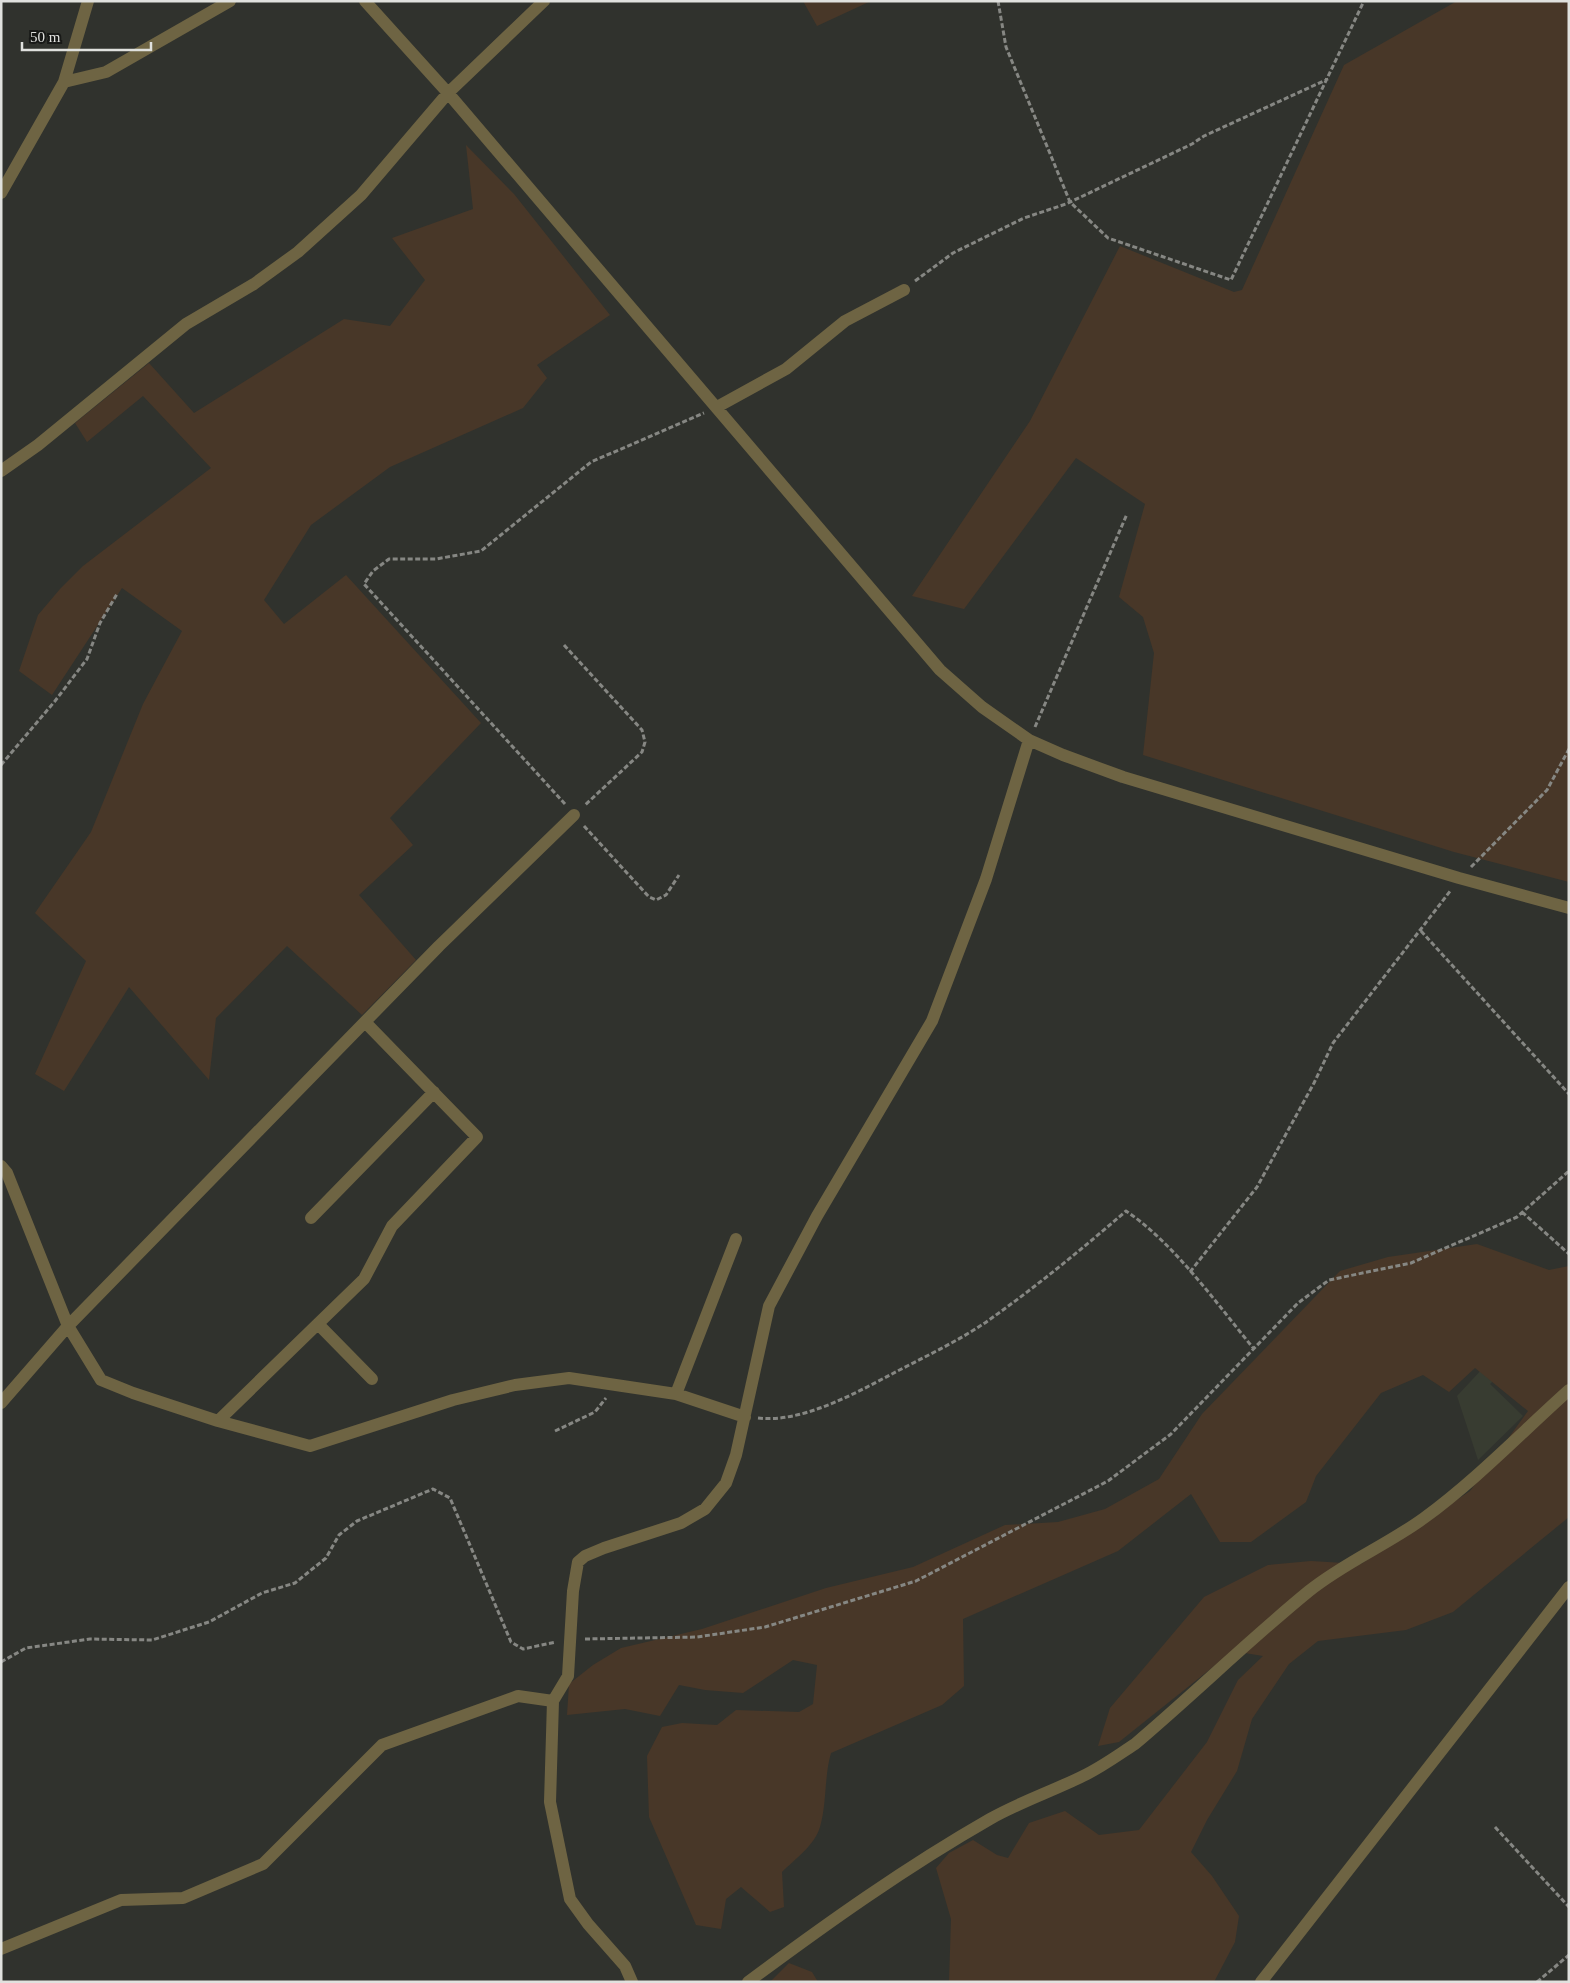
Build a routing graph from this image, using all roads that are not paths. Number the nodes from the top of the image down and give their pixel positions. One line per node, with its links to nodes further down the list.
1 (88, 1): 5 (street)
2 (230, 1): 5 (street)
3 (364, 1): 6 (street)
4 (544, 1): 6 (street)
5 (64, 82): 7 (street)
6 (448, 93): 9 (street); 10 (street)
7 (1, 193)
8 (904, 290): 9 (street)
9 (717, 407): 11 (street)
10 (1, 471)
11 (1029, 740): 13 (street); 25 (street)
12 (574, 815): 14 (street)
13 (1569, 908)
14 (365, 1022): 15 (street); 20 (street)
15 (434, 1092): 17 (street); 19 (street)
16 (1, 1166): 20 (street)
17 (311, 1218)
18 (736, 1240): 23 (street)
19 (318, 1324): 21 (street); 26 (street)
20 (68, 1326): 24 (street); 26 (street)
21 (372, 1379)
22 (1569, 1390): 31 (street)
23 (676, 1394): 25 (street); 26 (street)
24 (1, 1403)
25 (745, 1417): 28 (street)
26 (218, 1421)
27 (1569, 1587): 32 (street)
28 (553, 1701): 29 (street); 30 (street)
29 (1, 1949)
30 (632, 1982)
31 (748, 1982)
32 (1261, 1982)

